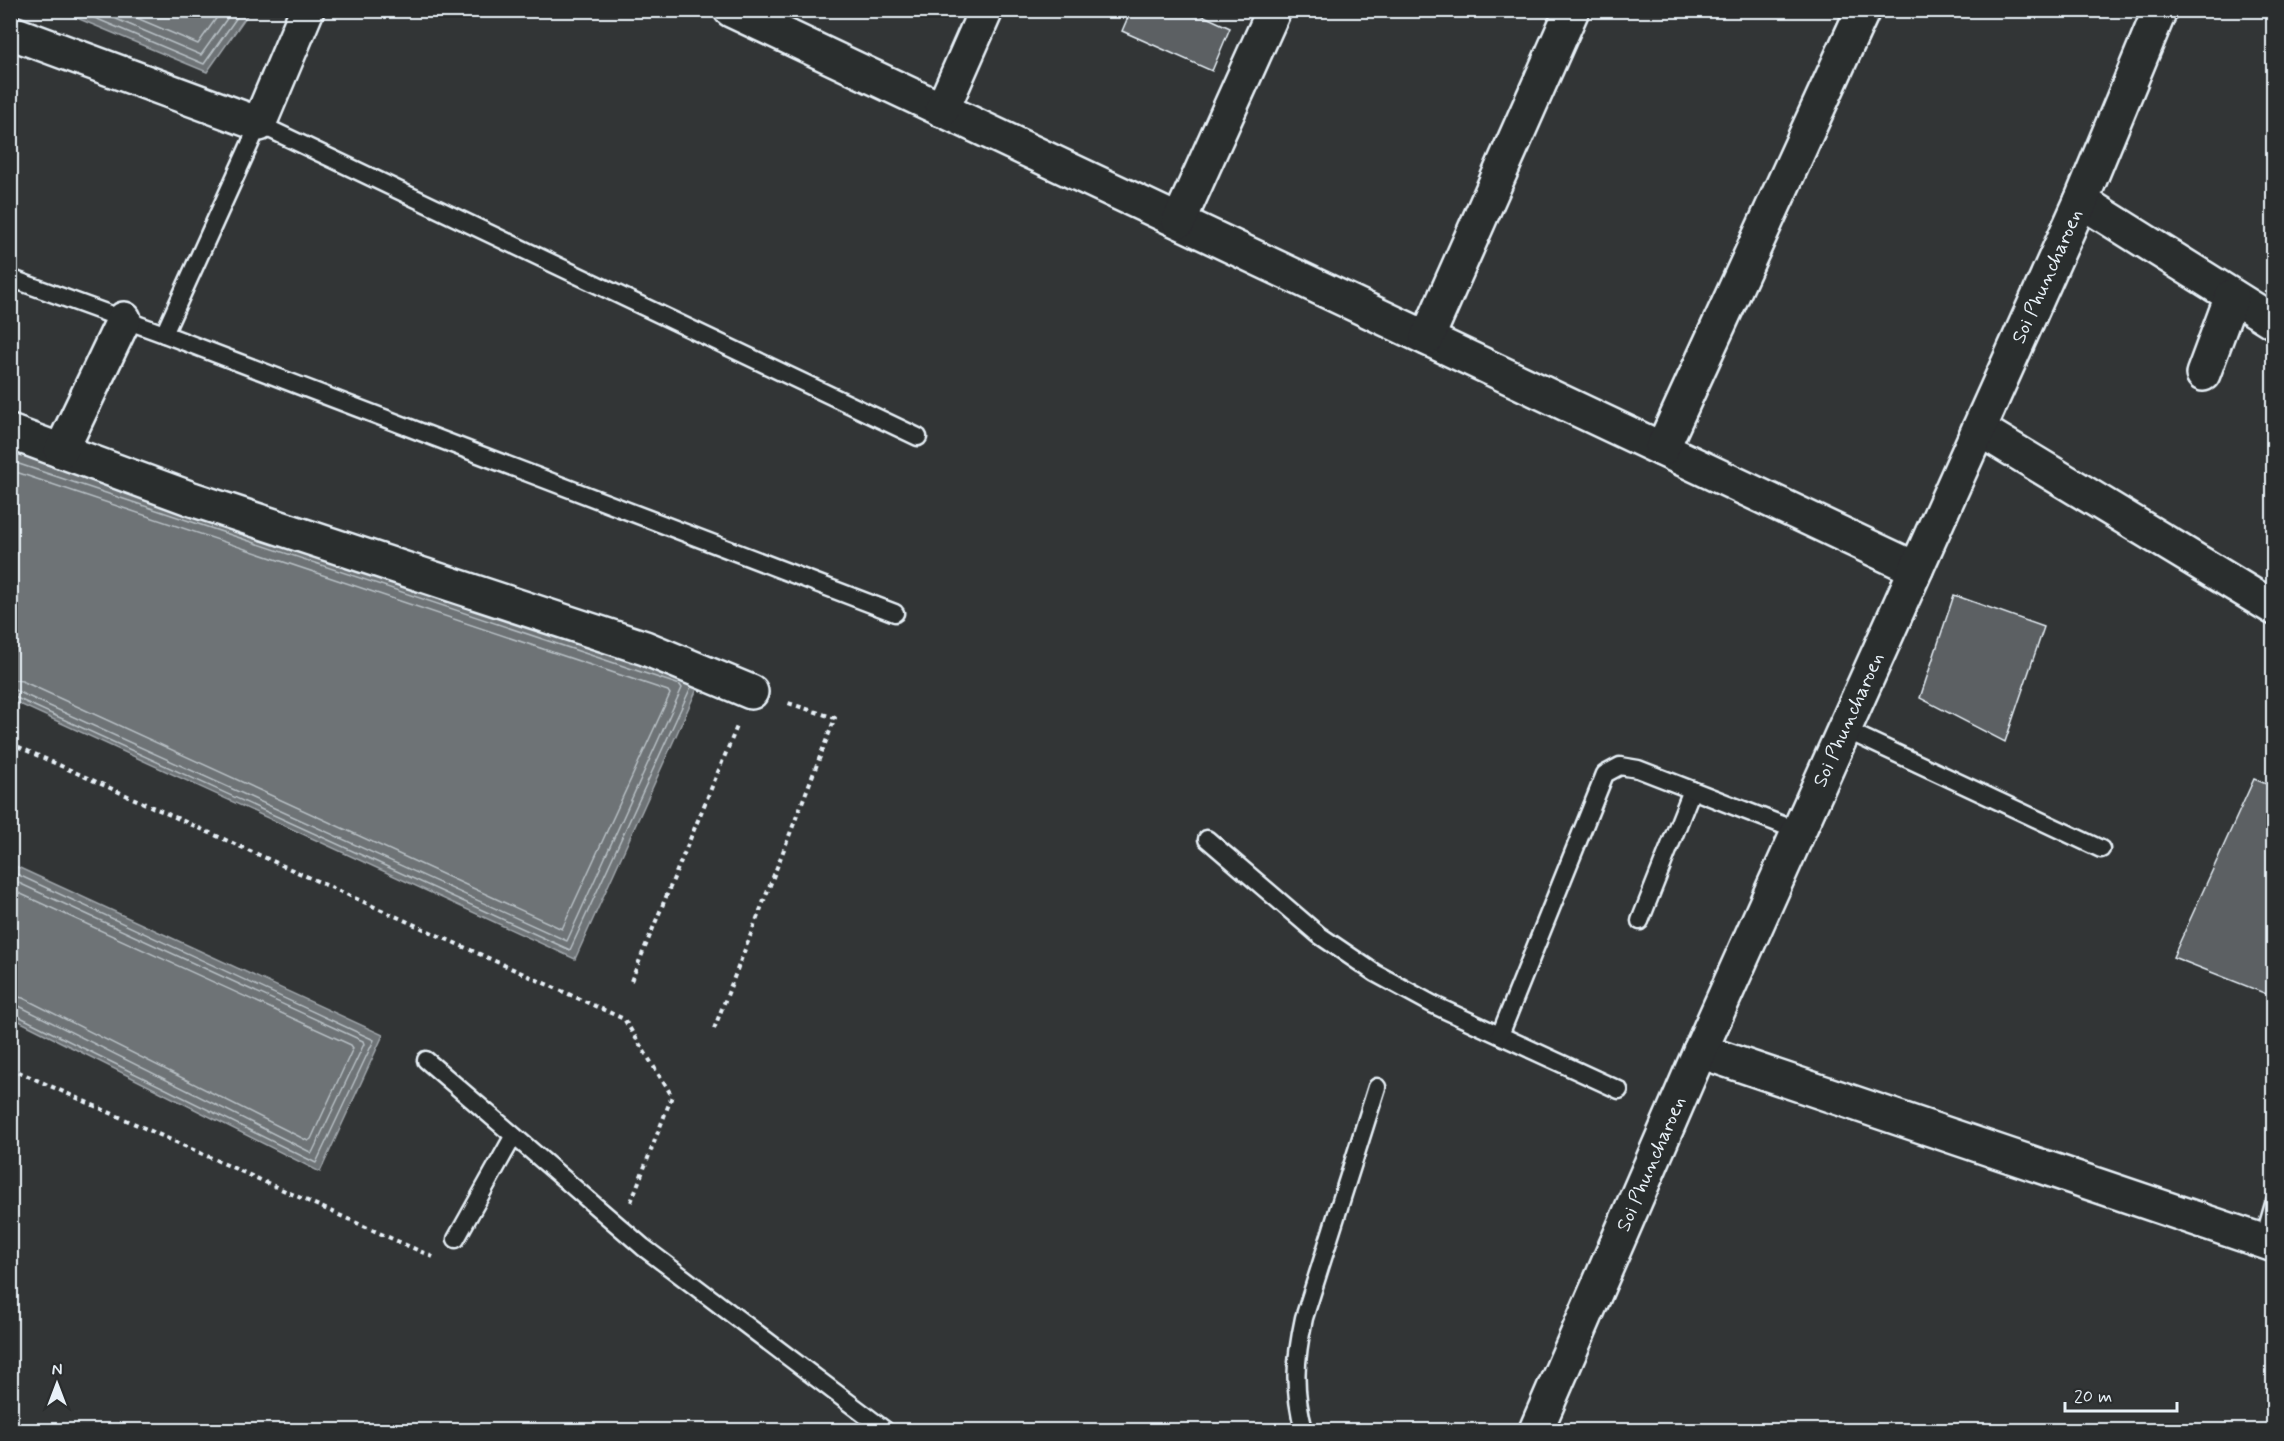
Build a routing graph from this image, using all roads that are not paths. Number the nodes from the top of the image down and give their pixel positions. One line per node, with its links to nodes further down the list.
1 (307, 10): 10 (street)
2 (731, 10): 9 (street)
3 (986, 10): 9 (street)
4 (1274, 10): 12 (street)
5 (1572, 10): 18 (street)
6 (1863, 10): 23 (street)
7 (2160, 10): 11 (street, Soi Phuncharoen)
8 (10, 32): 10 (street)
9 (942, 110): 12 (street)
10 (258, 124): 17 (lane); 22 (lane)
11 (2081, 201): 14 (street); 20 (street, Soi Phuncharoen)
12 (1179, 221): 18 (street)
13 (10, 278): 15 (lane)
14 (2232, 296): 16 (street); 19 (street)
15 (124, 319): 17 (lane); 24 (street)
16 (2274, 322)
17 (164, 334): 27 (lane)
18 (1427, 338): 23 (street)
19 (2204, 374)
20 (1979, 429): 25 (street, Soi Phuncharoen); 26 (street)
21 (10, 432): 24 (street)
22 (918, 437)
23 (1662, 449): 25 (street)
24 (61, 451): 28 (street)
25 (1916, 569): 29 (street, Soi Phuncharoen)
26 (2274, 608)
27 (895, 613)
28 (751, 692)
29 (1844, 729): 31 (street, Soi Phuncharoen); 33 (lane)
30 (1692, 790): 31 (lane); 34 (lane); 35 (lane)
31 (1798, 831): 36 (street, Soi Phuncharoen)
32 (1207, 839): 35 (lane)
33 (2101, 849)
34 (1640, 921)
35 (1500, 1035): 39 (lane)
36 (1700, 1051): 43 (street); 46 (street, Soi Phuncharoen)
37 (426, 1060): 40 (lane)
38 (1377, 1086): 45 (lane)
39 (1619, 1090)
40 (513, 1137): 42 (lane); 44 (lane)
41 (2274, 1204): 43 (lane)
42 (456, 1239)
43 (2268, 1244)
44 (885, 1431)
45 (1304, 1431)
46 (1536, 1431)

